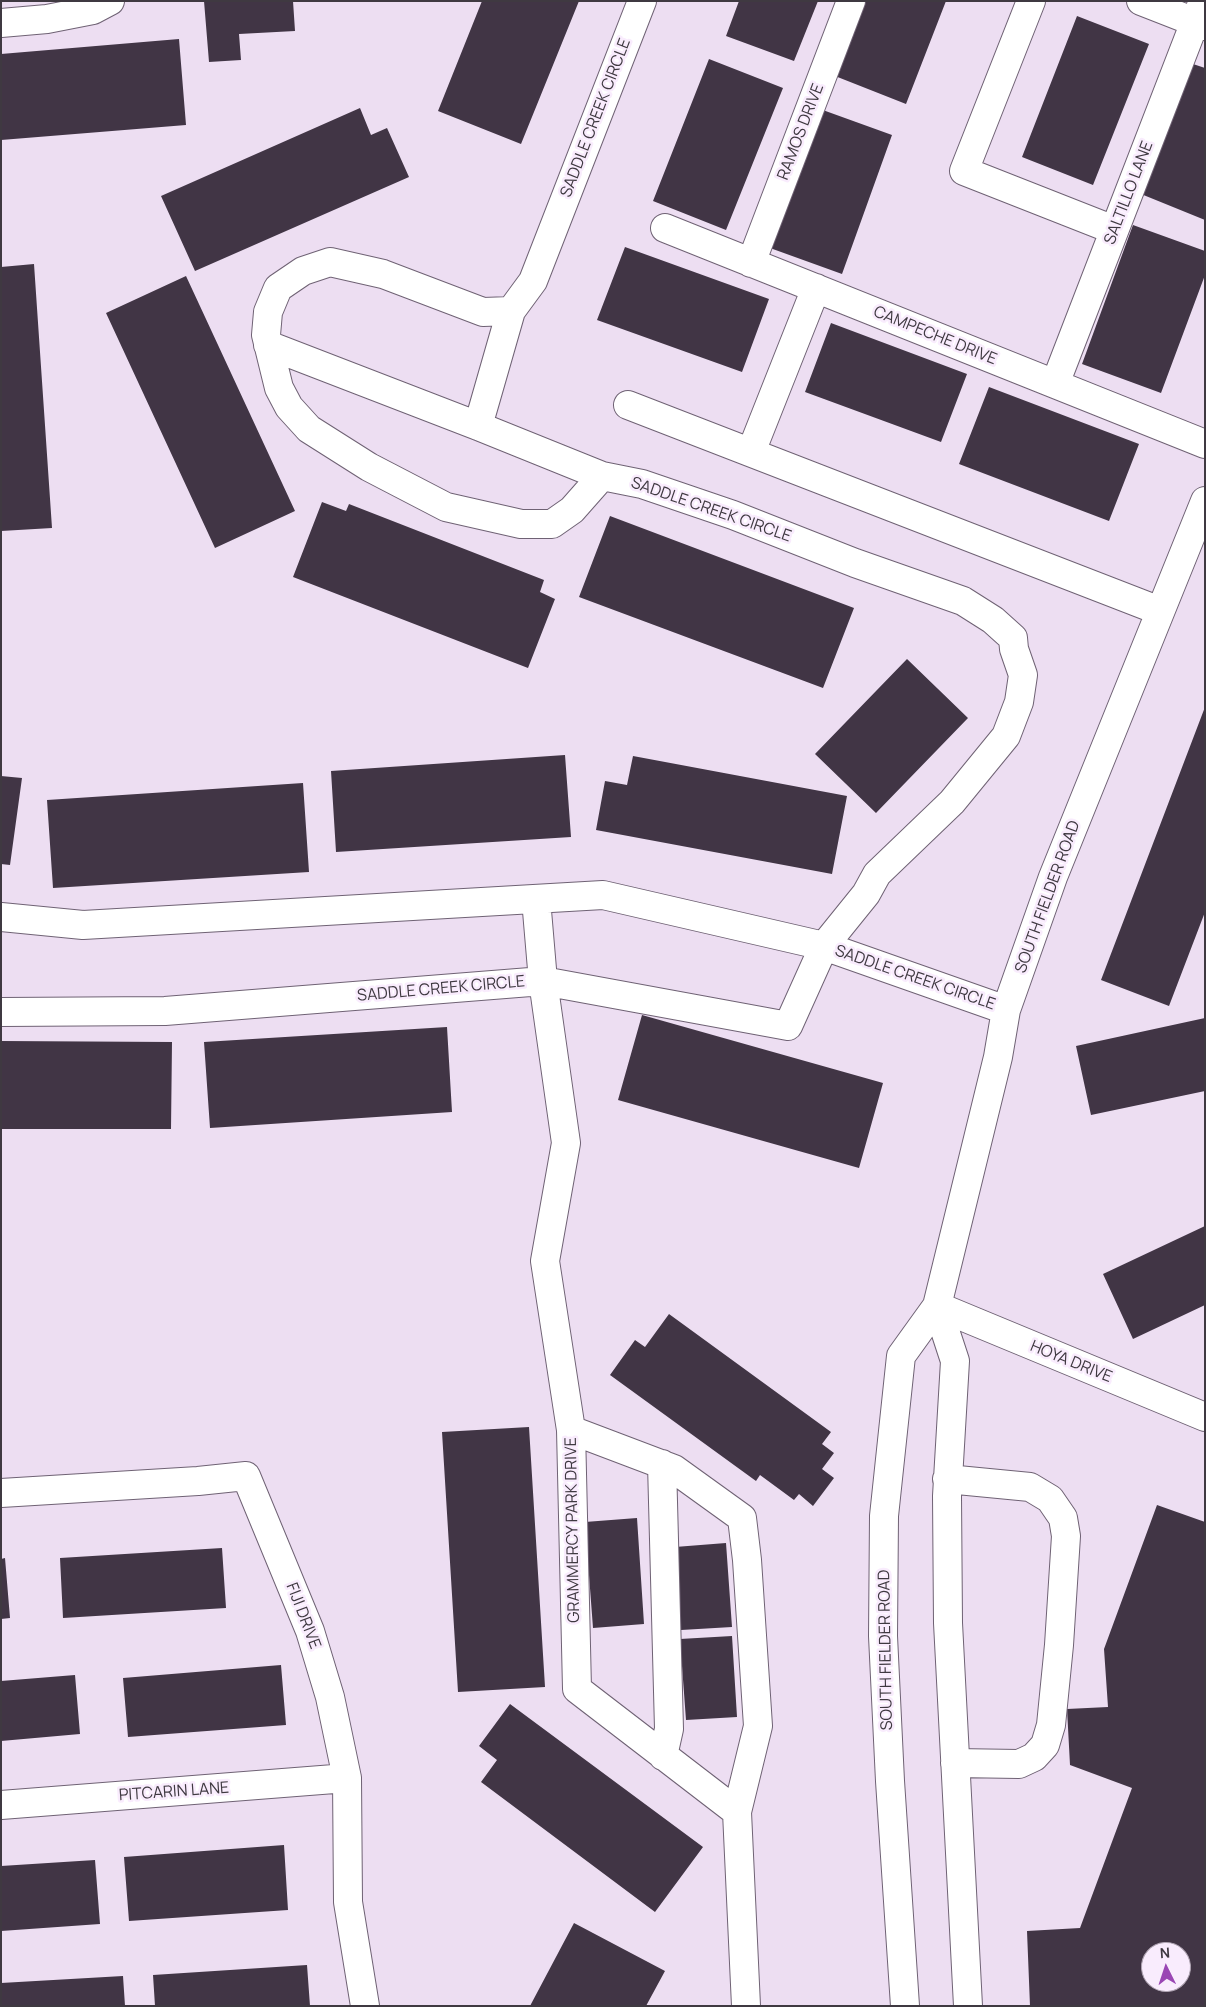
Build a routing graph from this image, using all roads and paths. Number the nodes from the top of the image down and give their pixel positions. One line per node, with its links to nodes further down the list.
1 (110, 1): 7 (street)
2 (642, 1): 12 (street, SADDLE CREEK CIRCLE)
3 (851, 1): 10 (street, RAMOS DRIVE)
4 (1031, 1): 9 (street)
5 (1141, 1): 6 (street)
6 (1201, 17): 9 (street, SALTILLO LANE)
7 (1, 23)
8 (665, 228): 10 (street, CAMPECHE DRIVE)
9 (1114, 230): 14 (street, SALTILLO LANE)
10 (752, 263): 11 (street, CAMPECHE DRIVE)
11 (816, 288): 14 (street, CAMPECHE DRIVE); 18 (street)
12 (511, 311): 13 (street); 16 (street)
13 (268, 345): 16 (street, SADDLE CREEK CIRCLE); 19 (street)
14 (1055, 384): 17 (street, CAMPECHE DRIVE)
15 (628, 405): 18 (street)
16 (478, 426): 19 (street, SADDLE CREEK CIRCLE)
17 (1205, 444)
18 (751, 452): 21 (street)
19 (602, 476): 24 (street, SADDLE CREEK CIRCLE)
20 (1205, 501): 21 (street, SOUTH FIELDER ROAD)
21 (1160, 611): 26 (street, SOUTH FIELDER ROAD)
22 (536, 899): 23 (street); 24 (street); 25 (street, GRAMMERCY PARK DRIVE)
23 (1, 917)
24 (824, 946): 25 (street, SADDLE CREEK CIRCLE); 26 (street, SADDLE CREEK CIRCLE)
25 (543, 980): 27 (street, SADDLE CREEK CIRCLE); 30 (street, GRAMMERCY PARK DRIVE)
26 (1006, 1010): 28 (street, SOUTH FIELDER ROAD)
27 (1, 1012)
28 (937, 1306): 29 (street, HOYA DRIVE); 32 (street); 41 (street, SOUTH FIELDER ROAD)
29 (1205, 1417)
30 (571, 1430): 31 (street); 34 (street, GRAMMERCY PARK DRIVE)
31 (662, 1464): 34 (street); 38 (street)
32 (948, 1479): 35 (street); 35 (street)
33 (1, 1493): 36 (street, FIJI DRIVE)
34 (663, 1756): 38 (street, GRAMMERCY PARK DRIVE)
35 (955, 1763): 42 (street)
36 (347, 1778): 37 (street, PITCARIN LANE); 39 (street, FIJI DRIVE)
37 (1, 1806)
38 (737, 1812): 40 (street)
39 (365, 2006)
40 (746, 2006)
41 (905, 2006)
42 (968, 2006)

